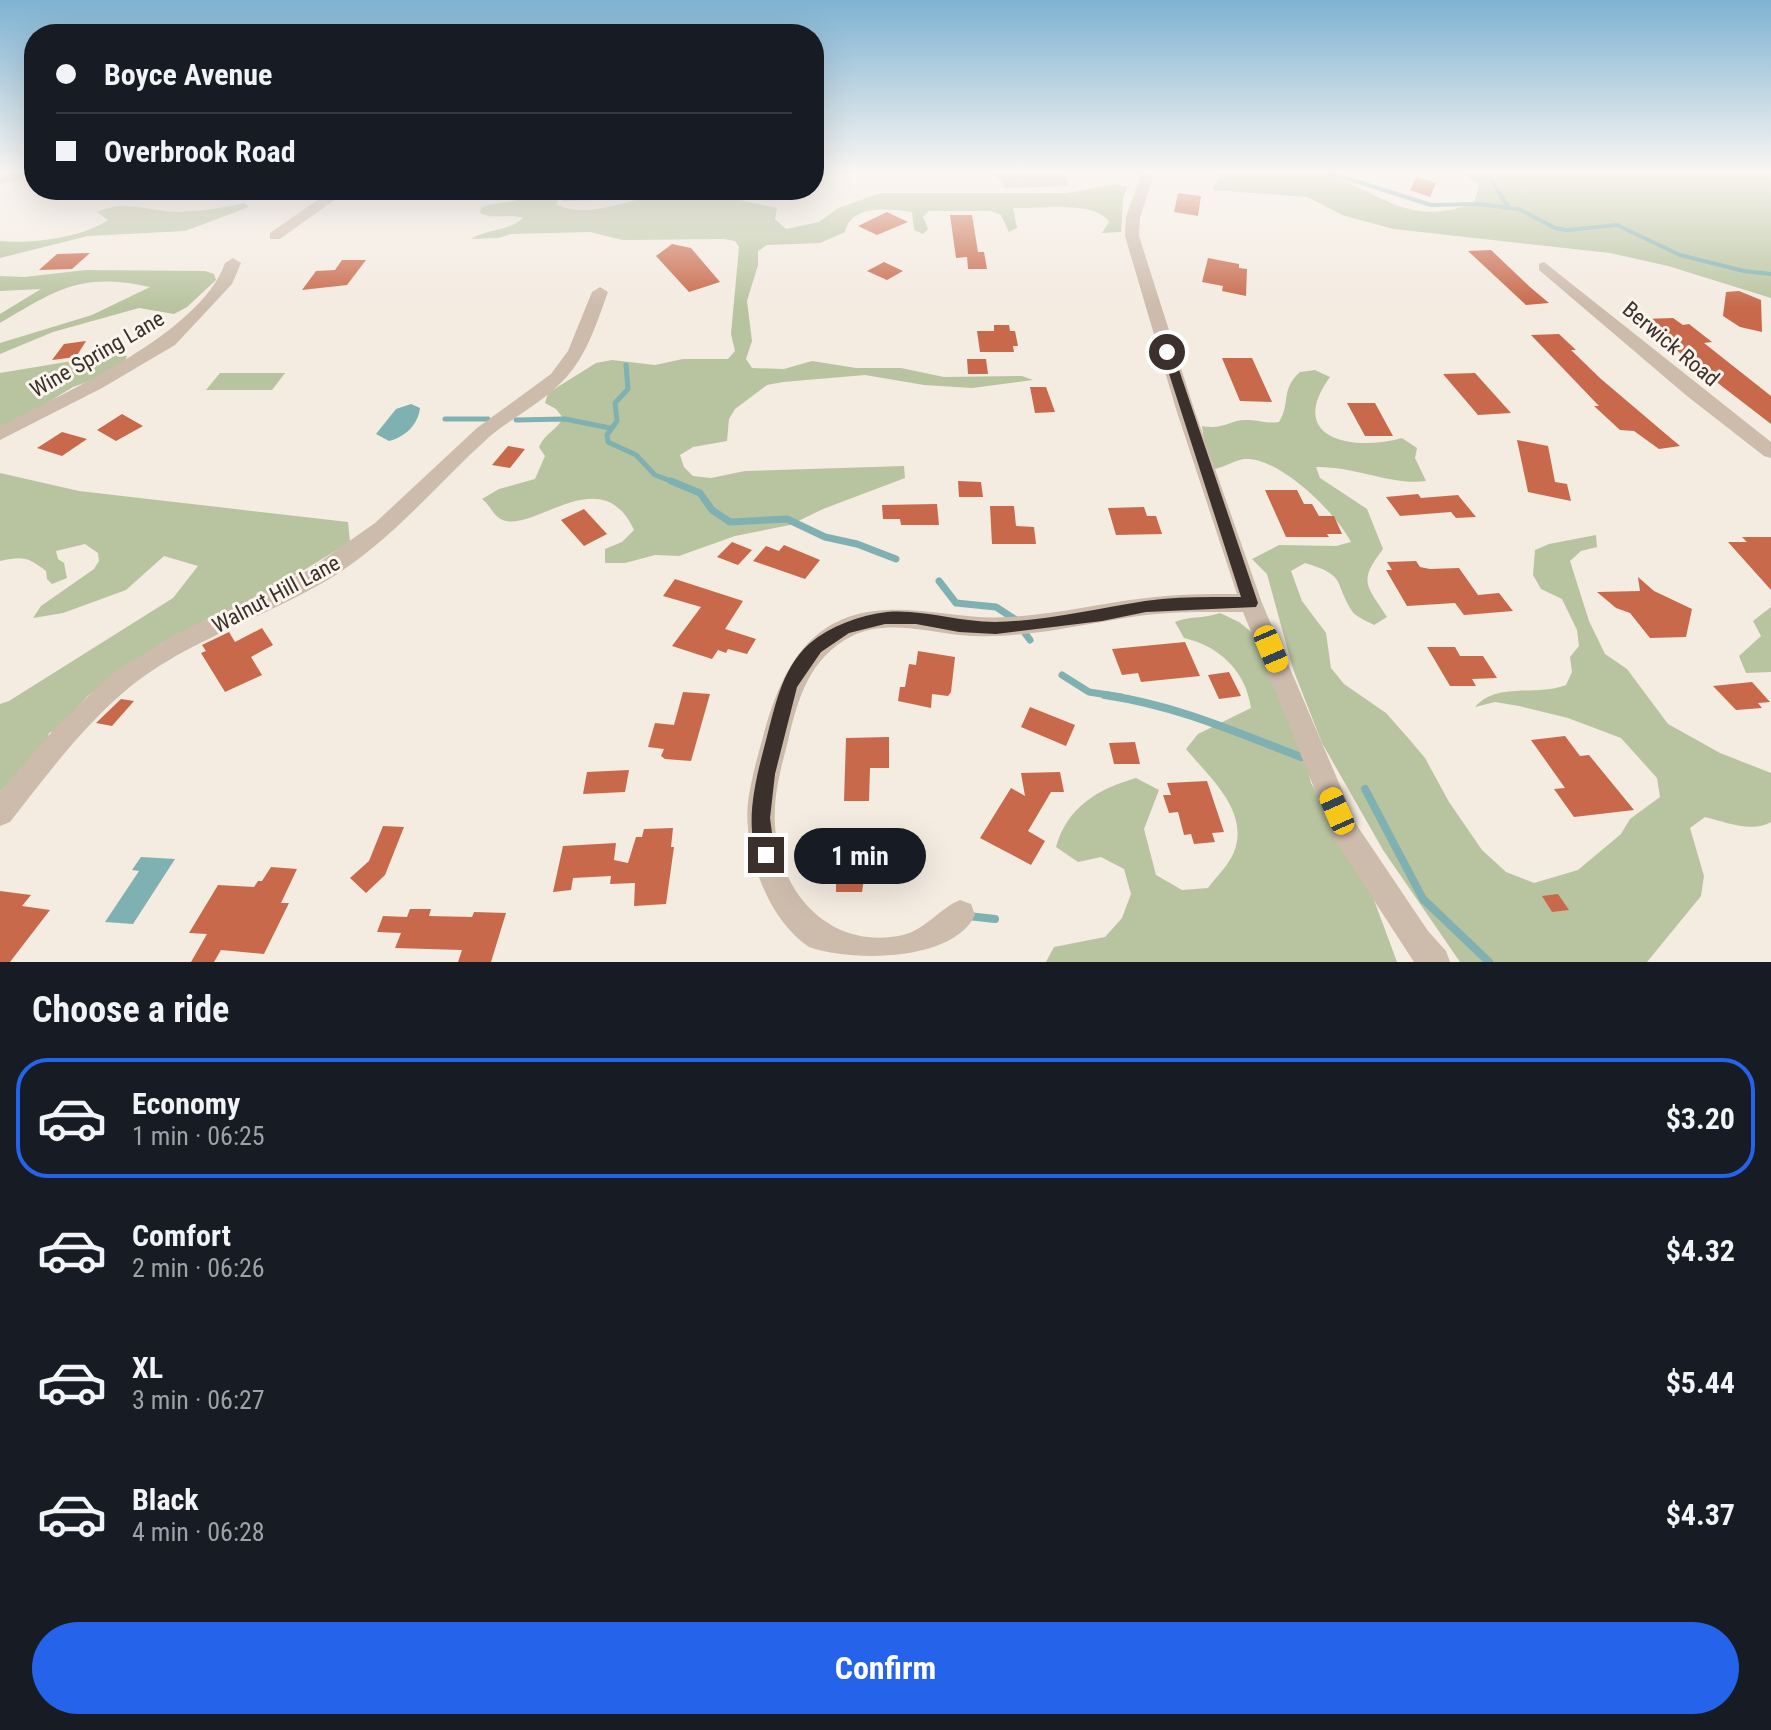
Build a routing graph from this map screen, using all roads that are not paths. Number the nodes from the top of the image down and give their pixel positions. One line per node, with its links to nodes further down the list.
1 (302, 217): 3 (street)
2 (1133, 217): 9 (street)
3 (275, 236)
4 (233, 263): 7 (street, Wine Spring Lane)
5 (1544, 267): 8 (street, Berwick Road)
6 (600, 292): 10 (street, Walnut Hill Lane)
7 (0, 434)
8 (1771, 452)
9 (1251, 603): 11 (street); 12 (street)
10 (0, 813)
11 (960, 915)
12 (1423, 955)

